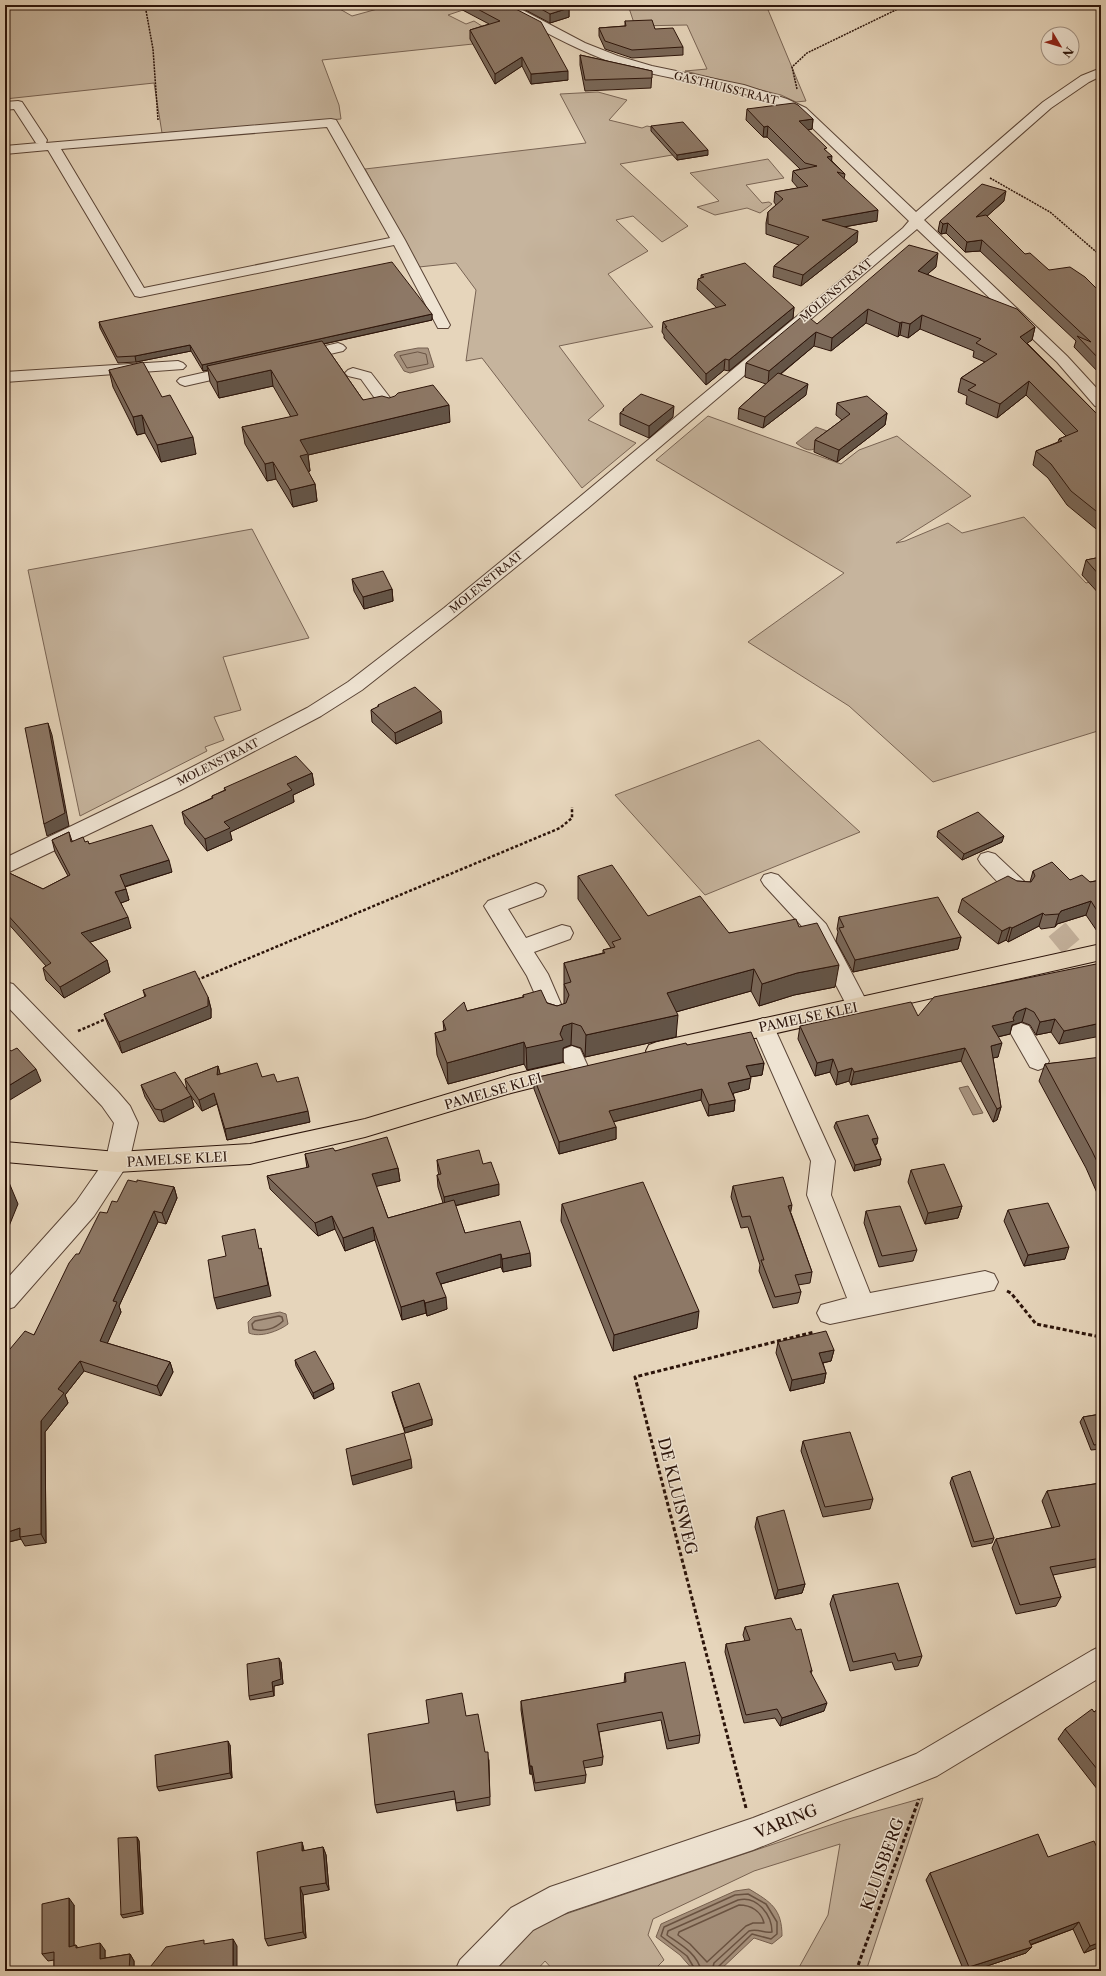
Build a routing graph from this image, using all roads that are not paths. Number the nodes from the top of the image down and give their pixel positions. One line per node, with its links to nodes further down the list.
1 (504, 5): 6 (street, GASTHUISSTRAAT)
2 (1101, 72): 6 (street)
3 (5, 106): 4 (street)
4 (46, 143): 5 (street); 7 (street); 7 (street)
5 (5, 150)
6 (916, 221): 16 (street, GASTHUISSTRAAT); 19 (street, MOLENSTRAAT)
7 (398, 240): 8 (street)
8 (443, 325)
9 (338, 348): 10 (street)
10 (284, 360)
11 (178, 366): 14 (street)
12 (254, 366): 15 (street)
13 (353, 373): 17 (street)
14 (5, 377)
15 (185, 381)
16 (1101, 403)
17 (390, 408)
18 (988, 859): 21 (street)
19 (5, 867)
20 (771, 880): 27 (street)
21 (1020, 889)
22 (536, 891): 24 (street)
23 (562, 933): 24 (street)
24 (521, 948): 28 (street)
25 (1101, 952): 27 (main road, PAMELSE KLEI)
26 (5, 990): 35 (street)
27 (858, 1006): 29 (main road, PAMELSE KLEI)
28 (556, 1018)
29 (763, 1027): 31 (main road, PAMELSE KLEI); 38 (street)
30 (1021, 1032): 32 (street)
31 (634, 1056)
32 (1038, 1061)
33 (582, 1063): 35 (main road, PAMELSE KLEI)
34 (5, 1152): 35 (main road, PAMELSE KLEI)
35 (117, 1162): 37 (street)
36 (985, 1282): 38 (street)
37 (5, 1299)
38 (862, 1305): 39 (street)
39 (830, 1313)
40 (1101, 1661): 41 (street, VARING)
41 (471, 1971)

